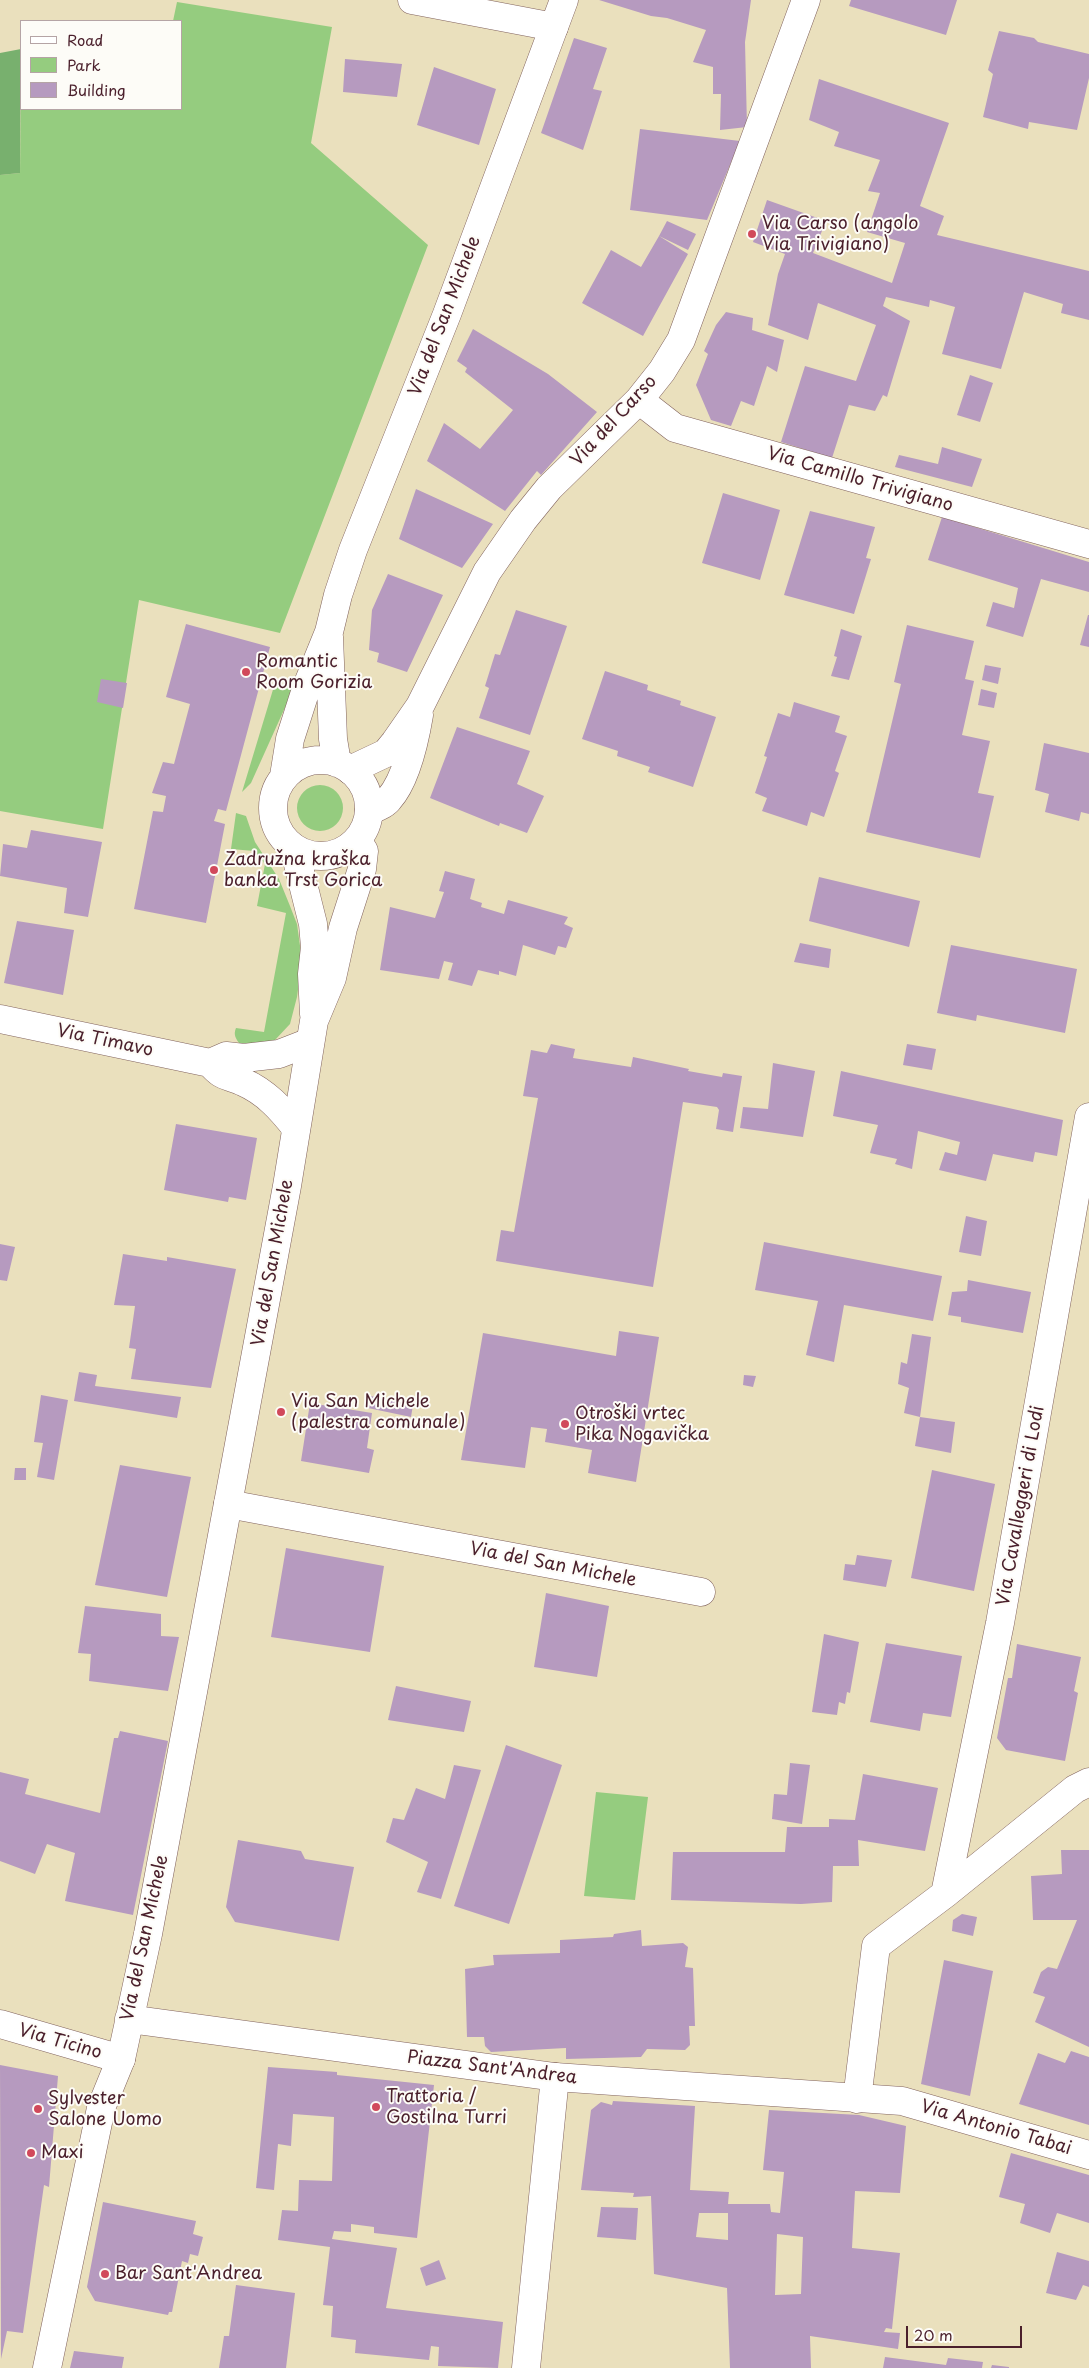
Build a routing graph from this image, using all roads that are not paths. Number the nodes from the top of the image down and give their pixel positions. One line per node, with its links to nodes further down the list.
1 (412, 0): 4 (street)
2 (564, 0): 4 (street, Via del San Michele)
3 (806, 0): 5 (street, Via del Carso)
4 (554, 27): 7 (street, Via del San Michele)
5 (639, 400): 6 (street, Via Camillo Trivigiano); 8 (street, Via del Carso)
6 (1089, 544)
7 (329, 632): 9 (street, Via del San Michele); 10 (street, Via del San Michele)
8 (420, 706): 9 (street, Via del Carso); 11 (street, Via del Carso)
9 (344, 766): 10 (street); 11 (street, Via del San Michele)
10 (284, 776): 13 (street, Via del San Michele)
11 (369, 812): 12 (street)
12 (357, 840): 13 (street); 15 (street, Via del San Michele)
13 (294, 848): 15 (street, Via del San Michele)
14 (0, 1019): 16 (street, Via Timavo)
15 (312, 1032): 16 (street, Via Timavo); 18 (street, Via del San Michele)
16 (210, 1063): 18 (street, Via Timavo)
17 (1089, 1117): 22 (street, Via Cavalleggeri di Lodi)
18 (296, 1128): 19 (street, Via del San Michele)
19 (228, 1504): 20 (street, Via del San Michele); 23 (street, Via del San Michele)
20 (701, 1592)
21 (1089, 1782): 22 (street)
22 (945, 1894): 27 (street)
23 (129, 2019): 25 (street, Via del San Michele); 26 (street, Piazza Sant'Andrea)
24 (0, 2024): 25 (street, Via Ticino)
25 (121, 2059): 30 (street, Via del San Michele)
26 (555, 2077): 27 (street, Piazza Sant'Andrea); 31 (street)
27 (857, 2098): 28 (street, Piazza Sant'Andrea)
28 (902, 2101): 29 (street, Via Antonio Tabai)
29 (1089, 2155)
30 (47, 2368)
31 (526, 2368)

